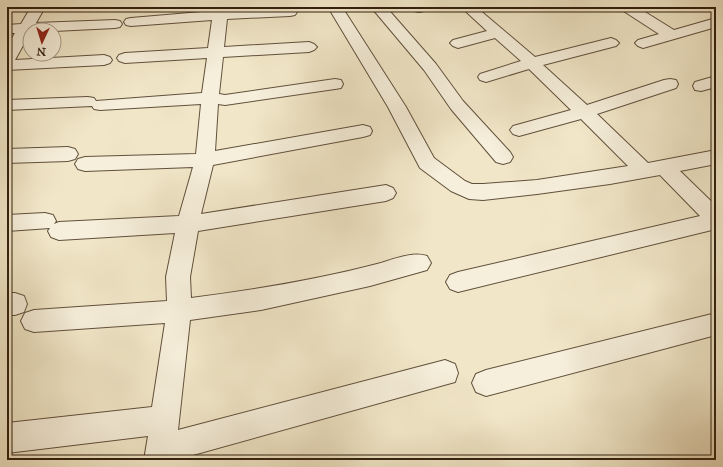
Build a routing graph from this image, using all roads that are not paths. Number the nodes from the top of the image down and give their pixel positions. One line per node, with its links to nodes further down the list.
1 (38, 7): 8 (street)
2 (335, 7): 42 (street)
3 (378, 7): 38 (street)
4 (468, 7): 15 (street)
5 (627, 7): 17 (street)
6 (221, 11): 7 (street); 9 (street); 22 (street)
7 (290, 12)
8 (29, 22)
9 (131, 22)
10 (716, 22): 17 (street)
11 (115, 24): 12 (street)
12 (62, 26)
13 (22, 28): 14 (street)
14 (7, 29)
15 (498, 33): 18 (street); 26 (street)
16 (22, 35): 24 (street)
17 (672, 35): 20 (street)
18 (458, 43)
19 (611, 43): 26 (street)
20 (644, 43)
21 (309, 47): 22 (street)
22 (216, 52): 23 (street); 31 (street)
23 (125, 58)
24 (7, 60)
25 (104, 60): 27 (street)
26 (532, 63): 28 (street); 33 (street)
27 (7, 65)
28 (486, 77)
29 (335, 84): 31 (street)
30 (670, 84): 33 (street)
31 (210, 98): 32 (street); 40 (street)
32 (7, 105)
33 (584, 112): 34 (street); 42 (street)
34 (518, 130)
35 (363, 131): 40 (street)
36 (68, 154): 37 (street)
37 (7, 156)
38 (503, 157)
39 (716, 157): 42 (street)
40 (205, 160): 41 (street); 46 (street)
41 (85, 164)
42 (655, 169): 44 (street)
43 (386, 193): 46 (street)
44 (716, 220): 48 (street)
45 (7, 223): 46 (street)
46 (188, 224): 49 (street)
47 (419, 263): 49 (street)
48 (458, 282)
49 (179, 311): 50 (street); 54 (street)
50 (34, 321)
51 (716, 324): 53 (street)
52 (445, 373): 56 (street)
53 (486, 383)
54 (164, 420): 55 (street); 56 (street)
55 (7, 438)
56 (160, 454)

